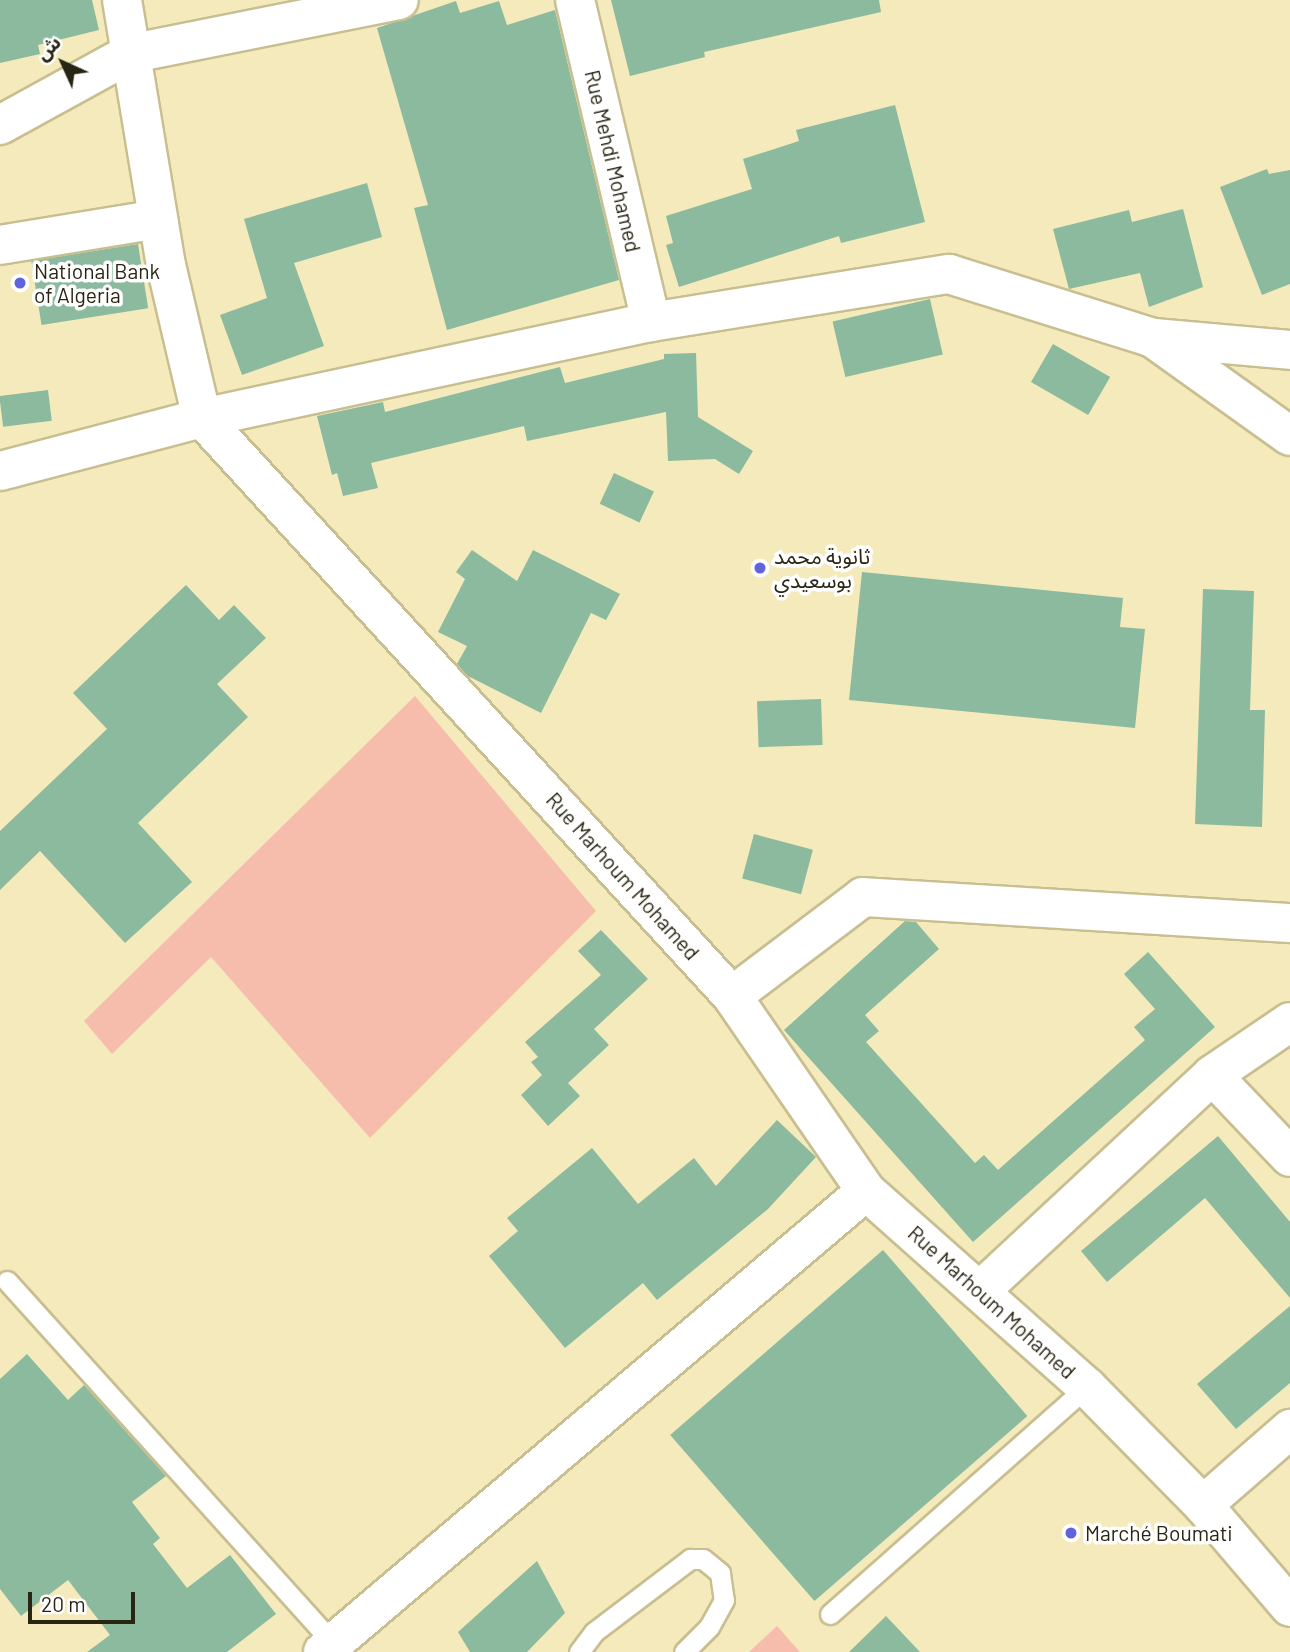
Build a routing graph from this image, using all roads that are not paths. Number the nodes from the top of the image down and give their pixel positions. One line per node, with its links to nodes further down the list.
1 (121, 0): 4 (street)
2 (399, 0): 4 (street)
3 (575, 0): 8 (street, Rue Mehdi Mohamed)
4 (129, 54): 5 (street); 6 (street)
5 (0, 125)
6 (158, 219): 7 (street); 11 (street)
7 (0, 245)
8 (651, 322): 9 (street); 11 (street)
9 (1153, 338): 10 (street); 12 (street)
10 (1290, 350)
11 (202, 418): 13 (street); 15 (street, Rue Marhoum Mohamed)
12 (1290, 436)
13 (0, 471)
14 (1290, 922): 15 (street)
15 (732, 996): 19 (street, Rue Marhoum Mohamed)
16 (1290, 1022): 17 (street)
17 (1212, 1074): 18 (street); 21 (street)
18 (1290, 1157)
19 (866, 1191): 21 (street, Rue Marhoum Mohamed); 27 (street)
20 (7, 1281): 27 (lane)
21 (982, 1289): 22 (street, Rue Marhoum Mohamed)
22 (1087, 1387): 24 (street, Rue Marhoum Mohamed); 26 (lane)
23 (1290, 1429): 24 (street)
24 (1203, 1505): 25 (street, Rue Marhoum Mohamed)
25 (1290, 1607)
26 (830, 1615)
27 (332, 1649)
28 (579, 1652): 29 (lane)
29 (684, 1652)

